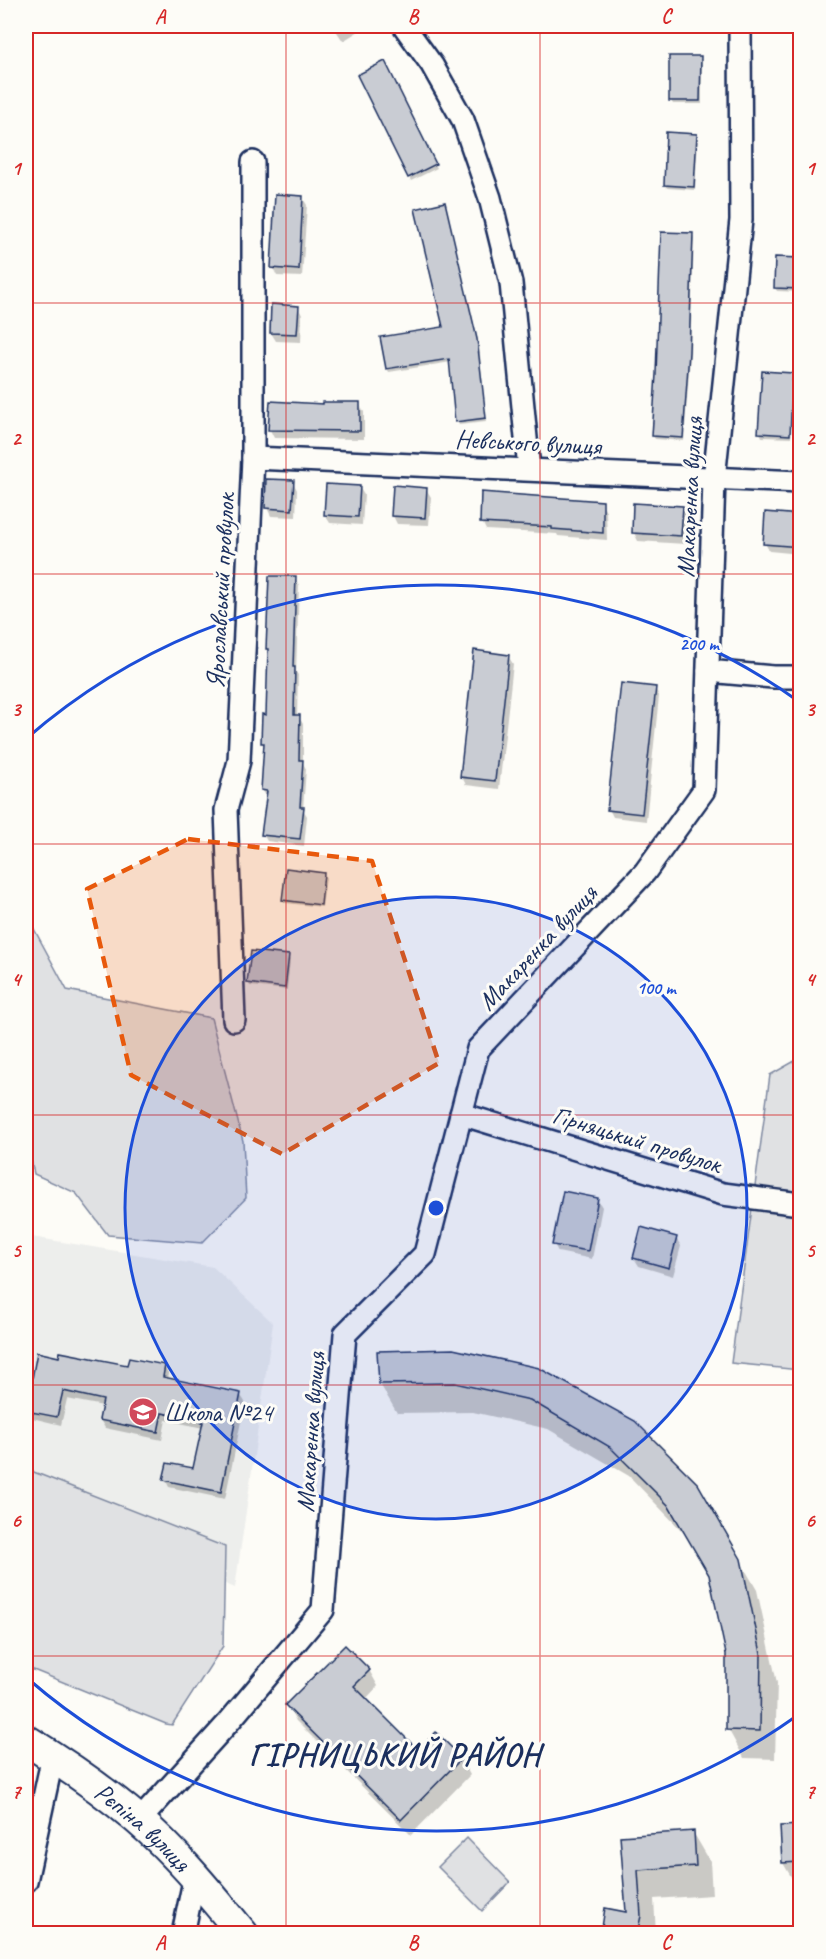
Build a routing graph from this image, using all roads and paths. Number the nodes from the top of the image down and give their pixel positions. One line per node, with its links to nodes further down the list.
1 (404, 26): 5 (street)
2 (740, 26): 6 (street, Макаренка вулиця)
3 (253, 162): 4 (street, Ярославський провулок)
4 (253, 458): 5 (street, Невського вулиця); 10 (street, Ярославський провулок)
5 (529, 469): 6 (street, Невського вулиця)
6 (714, 479): 7 (street, Невського вулиця); 8 (street, Макаренка вулиця)
7 (801, 482)
8 (708, 671): 9 (street); 11 (street, Макаренка вулиця)
9 (801, 677)
10 (234, 1020)
11 (461, 1114): 12 (street, Гірняцький провулок); 15 (street, Макаренка вулиця)
12 (801, 1204)
13 (26, 1740): 14 (street, Рєпіна вулиця)
14 (53, 1756): 15 (street, Рєпіна вулиця); 17 (street)
15 (139, 1821): 16 (street, Рєпіна вулиця)
16 (195, 1876): 18 (street); 19 (street, Рєпіна вулиця)
17 (26, 1881)
18 (183, 1934)
19 (243, 1934)

